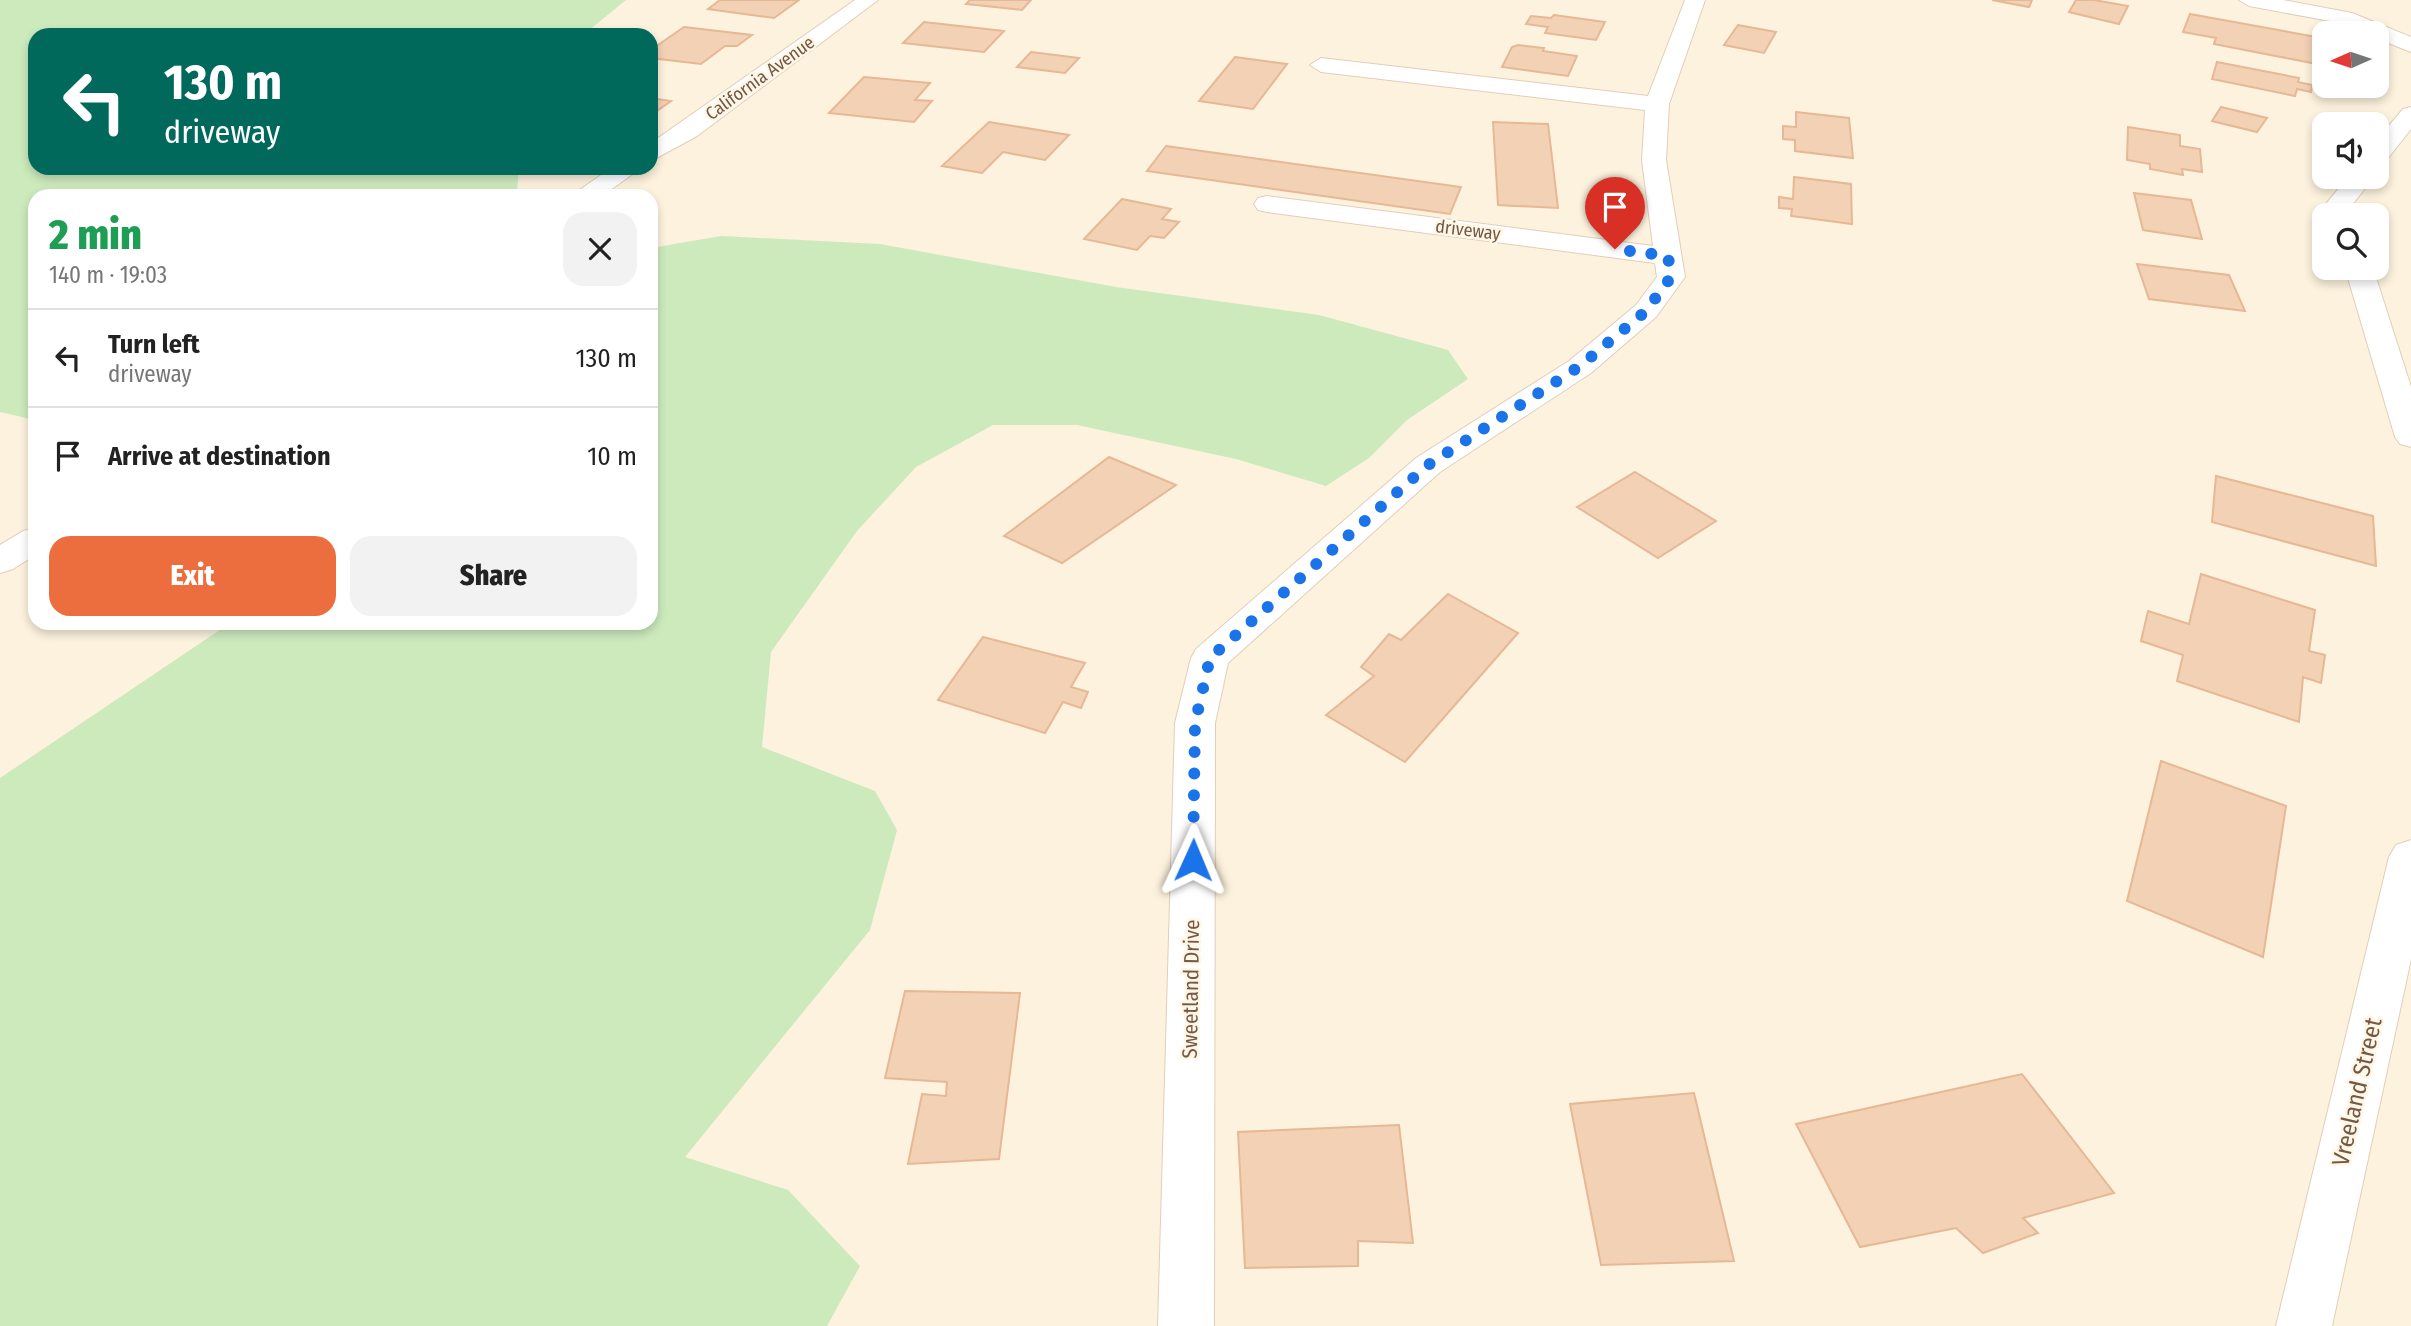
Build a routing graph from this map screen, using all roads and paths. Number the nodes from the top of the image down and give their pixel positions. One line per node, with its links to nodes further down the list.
1 (868, 0): 9 (street, California Avenue)
2 (1695, 0): 6 (street, Sweetland Drive)
3 (2249, 0): 4 (street)
4 (2411, 44)
5 (1321, 65): 6 (street)
6 (1657, 104): 15 (street, Sweetland Drive)
7 (2411, 114): 8 (street)
8 (2389, 141)
9 (658, 150)
10 (617, 175): 11 (street)
11 (595, 189)
12 (2351, 189): 13 (street)
13 (2340, 203)
14 (1268, 204): 15 (street, driveway)
15 (1668, 256): 21 (street, Sweetland Drive)
16 (2363, 280): 17 (street)
17 (2411, 437)
18 (28, 543): 19 (street)
19 (0, 561)
20 (2411, 858): 22 (street, Vreeland Street)
21 (1186, 1326)
22 (2304, 1326)

